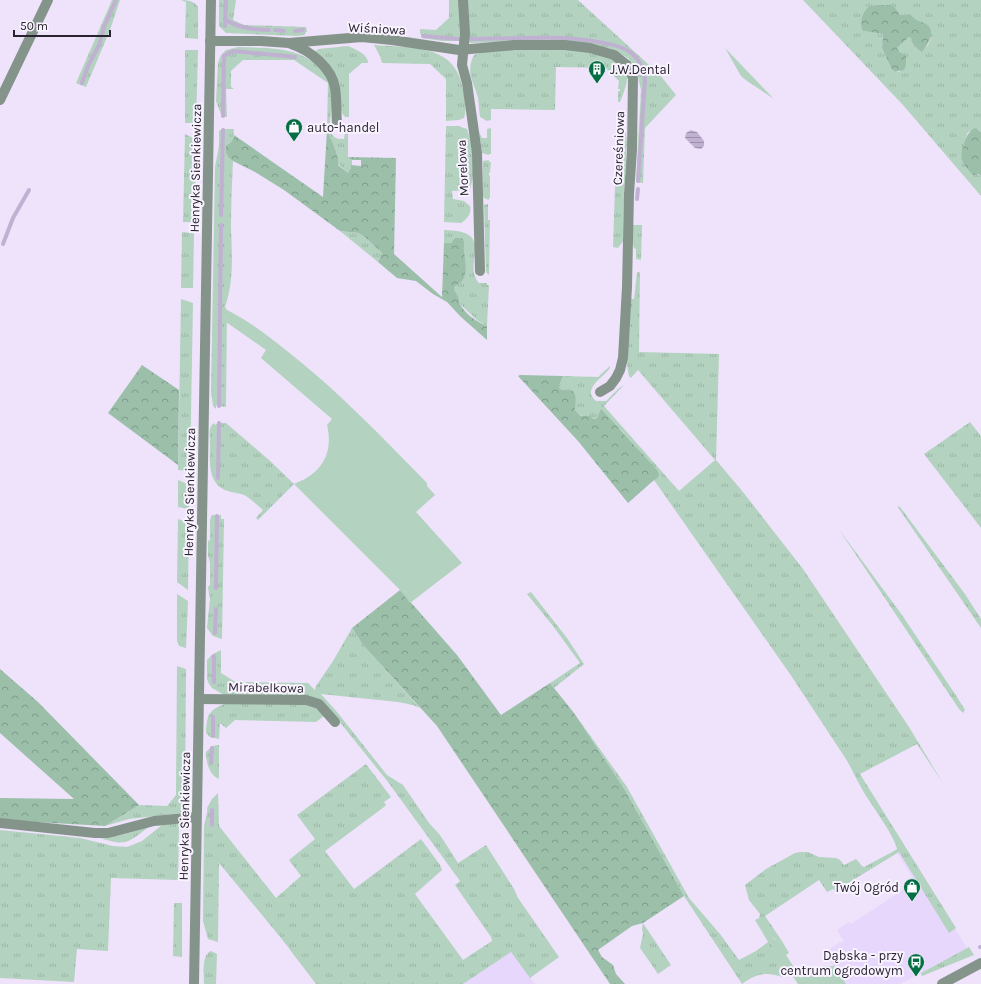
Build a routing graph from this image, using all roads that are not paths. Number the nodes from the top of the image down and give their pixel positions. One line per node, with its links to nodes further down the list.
1 (48, 0): 9 (street)
2 (211, 0): 4 (street, Henryka Sienkiewicza)
3 (463, 0): 7 (street, Morelowa)
4 (210, 40): 5 (street, Wiśniowa); 13 (street, Henryka Sienkiewicza)
5 (289, 43): 6 (street, Wiśniowa); 10 (street, Wiśniowa)
6 (442, 48): 7 (street, Wiśniowa); 8 (street)
7 (463, 49): 8 (street, Morelowa); 12 (street, Czereśniowa)
8 (462, 65): 11 (street, Morelowa)
9 (0, 100)
10 (337, 123)
11 (480, 271)
12 (600, 392)
13 (199, 699): 14 (street, Mirabelkowa); 15 (street, Henryka Sienkiewicza)
14 (335, 722)
15 (196, 817): 16 (street); 18 (street, Henryka Sienkiewicza)
16 (0, 823)
17 (981, 964): 19 (street)
18 (194, 984)
19 (942, 984)

